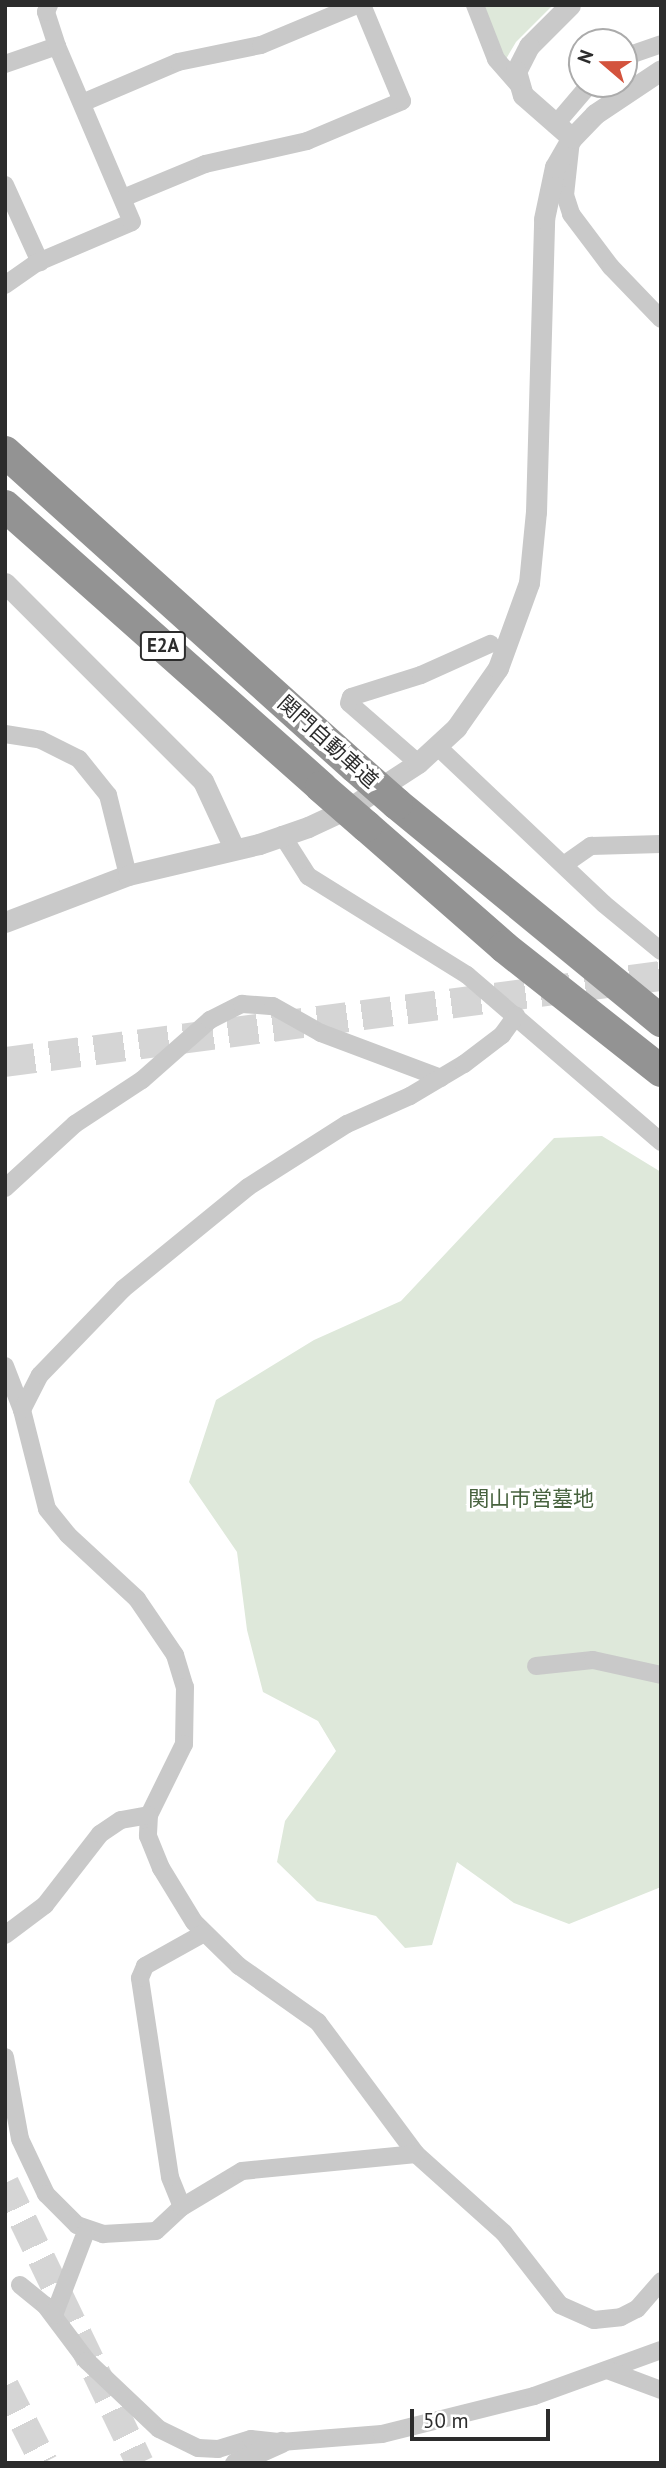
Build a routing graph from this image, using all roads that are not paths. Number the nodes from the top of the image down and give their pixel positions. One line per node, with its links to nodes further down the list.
1 (49, 5): 6 (street)
2 (360, 5): 12 (street); 15 (street)
3 (475, 5): 10 (street)
4 (570, 5): 10 (street)
5 (661, 44): 7 (street)
6 (57, 46): 8 (street); 12 (street)
7 (638, 52)
8 (5, 64)
9 (661, 70): 13 (street)
10 (517, 83): 13 (street)
11 (582, 98): 13 (street)
12 (82, 103): 15 (street)
13 (563, 131): 19 (street); 25 (street)
14 (5, 185): 16 (street)
15 (123, 198): 17 (street)
16 (11, 216): 17 (street)
17 (40, 262): 18 (street)
18 (5, 285)
19 (661, 319)
20 (5, 452): 35 (highway, 関門自動車道 / E2A, bridge)
21 (5, 506): 36 (highway, 関門自動車道 / E2A, bridge)
22 (5, 583): 29 (street)
23 (490, 644): 26 (street)
24 (5, 734): 31 (street)
25 (438, 747): 26 (street); 30 (street)
26 (418, 763): 27 (street)
27 (282, 835): 29 (street); 34 (street)
28 (661, 844): 30 (street)
29 (234, 848): 31 (street)
30 (565, 864): 33 (street)
31 (128, 875): 32 (street)
32 (5, 922)
33 (661, 951)
34 (516, 1016): 37 (street); 38 (street)
35 (661, 1021)
36 (661, 1071)
37 (441, 1078): 39 (street); 41 (street)
38 (661, 1142)
39 (5, 1188)
40 (5, 1366): 41 (street)
41 (22, 1410): 44 (street)
42 (536, 1666): 43 (street)
43 (661, 1675)
44 (149, 1815): 45 (street); 46 (street)
45 (204, 1933): 48 (street); 49 (street)
46 (5, 1935)
47 (5, 2057): 50 (street)
48 (416, 2154): 49 (street); 51 (street)
49 (182, 2207): 50 (street)
50 (87, 2229): 53 (street)
51 (661, 2281)
52 (20, 2285): 53 (street)
53 (54, 2315): 57 (street)
54 (661, 2350): 55 (street)
55 (610, 2371): 56 (street); 57 (street)
56 (661, 2390)
57 (281, 2442): 58 (street)
58 (236, 2463)

